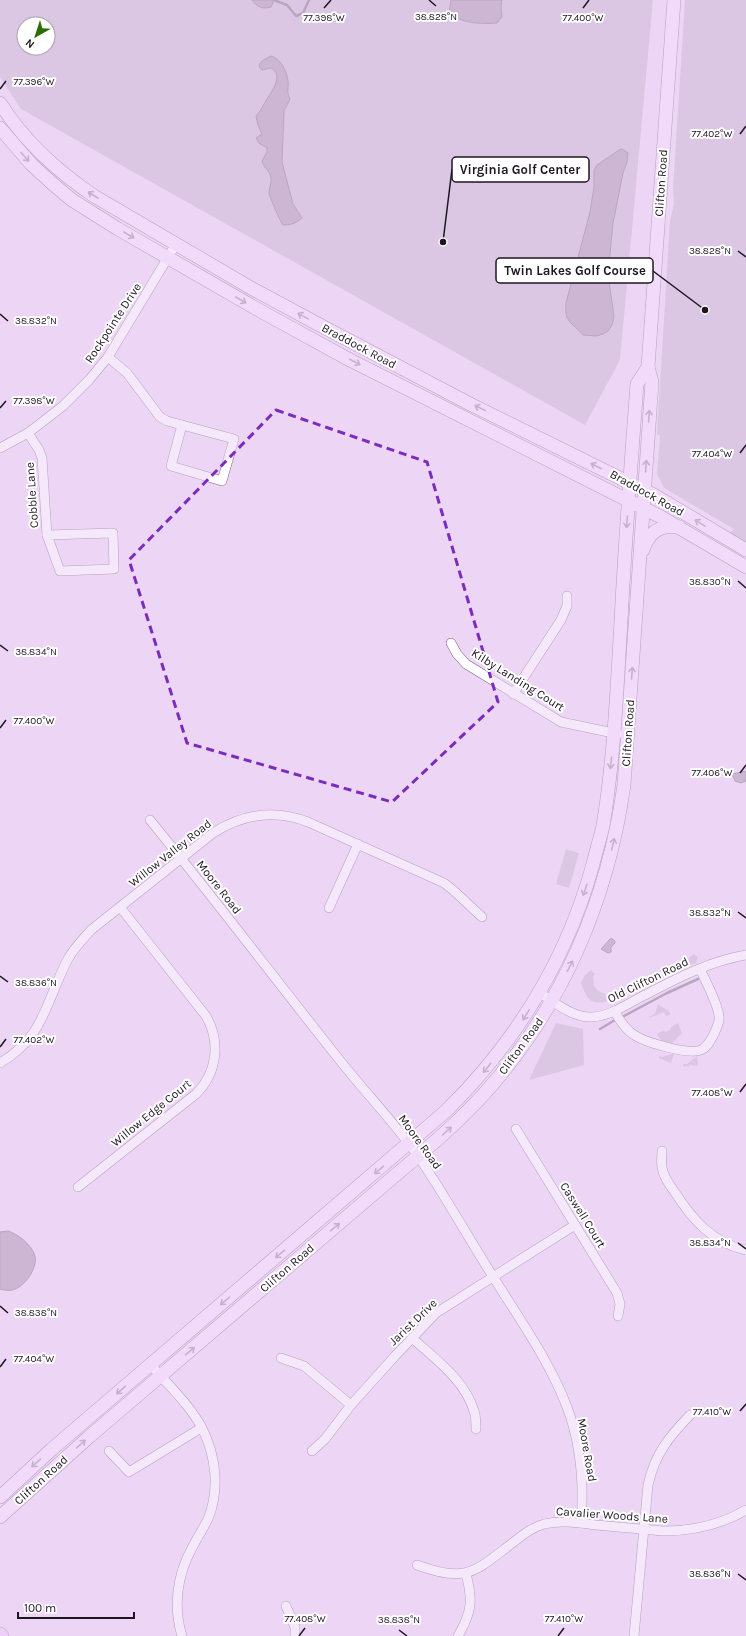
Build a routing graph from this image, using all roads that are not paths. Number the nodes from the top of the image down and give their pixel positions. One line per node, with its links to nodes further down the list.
1 (674, 0): 7 (main road, Clifton Road)
2 (0, 103): 4 (main road, Braddock Road, one-way to 2)
3 (0, 128): 5 (main road, Braddock Road, one-way to 5)
4 (176, 244): 5 (street, Rockpointe Drive); 11 (main road, Braddock Road, one-way to 4)
5 (168, 258): 6 (street, Rockpointe Drive); 13 (main road, Braddock Road, one-way to 13)
6 (108, 357): 8 (street); 9 (street, Rockpointe Drive)
7 (648, 367): 11 (main road, Clifton Road); 12 (main road, Clifton Road, one-way to 7)
8 (182, 425): 8 (street)
9 (28, 433): 10 (street, Rockpointe Drive); 16 (street, Cobble Lane)
10 (0, 448)
11 (629, 483): 12 (main road, Braddock Road); 13 (main road, Clifton Road)
12 (644, 490): 14 (main road, Clifton Road); 17 (main road, Braddock Road, one-way to 12)
13 (628, 500): 14 (main road, Braddock Road); 23 (main road, Clifton Road, one-way to 23)
14 (643, 508): 15 (main road, Braddock Road); 18 (main road, Clifton Road)
15 (679, 527): 18 (main road); 19 (main road, Braddock Road)
16 (47, 535): 16 (street, Cobble Lane)
17 (746, 550)
18 (639, 563): 24 (main road, Clifton Road, one-way to 18)
19 (746, 567)
20 (567, 596): 22 (street)
21 (451, 643): 22 (street, Kilby Landing Court)
22 (514, 694): 23 (street, Kilby Landing Court)
23 (613, 733): 24 (street, Kilby Landing Court); 33 (main road, Clifton Road, one-way to 33)
24 (628, 735): 34 (main road, Clifton Road, one-way to 24)
25 (150, 820): 27 (street, Moore Road)
26 (358, 844): 27 (street, Willow Valley Road); 29 (street); 30 (street, Willow Valley Road)
27 (181, 858): 28 (street, Willow Valley Road); 38 (street, Moore Road)
28 (120, 907): 36 (street, Willow Valley Road); 41 (street, Willow Edge Court)
29 (330, 908)
30 (482, 917)
31 (746, 955): 32 (street, Old Clifton Road)
32 (700, 969): 35 (street, Old Clifton Road); 35 (street)
33 (540, 993): 34 (street, Old Clifton Road); 38 (main road, Clifton Road, one-way to 38)
34 (552, 1001): 35 (street, Old Clifton Road); 40 (main road, Clifton Road, one-way to 34)
35 (614, 1011)
36 (0, 1063)
37 (516, 1129): 42 (street, Caswell Court)
38 (409, 1144): 40 (street, Moore Road); 48 (main road, Clifton Road, one-way to 48)
39 (662, 1151): 43 (street)
40 (418, 1156): 44 (street, Moore Road); 49 (main road, Clifton Road, one-way to 40)
41 (78, 1187)
42 (575, 1225): 44 (street, Jarist Drive); 45 (street, Caswell Court)
43 (746, 1250)
44 (493, 1277): 46 (street, Jarist Drive); 59 (street, Moore Road)
45 (618, 1316)
46 (412, 1338): 50 (street, Jarist Drive); 53 (street)
47 (281, 1358): 50 (street)
48 (151, 1365): 49 (street); 56 (main road, Clifton Road, one-way to 56)
49 (160, 1376): 52 (street); 58 (main road, Clifton Road, one-way to 49)
50 (351, 1405): 55 (street, Jarist Drive)
51 (690, 1415): 60 (street)
52 (201, 1428): 54 (street); 64 (street)
53 (476, 1429)
54 (109, 1451)
55 (312, 1451)
56 (0, 1497)
57 (746, 1510): 60 (street, Cavalier Woods Lane)
58 (0, 1517)
59 (581, 1524): 60 (street, Cavalier Woods Lane); 62 (street, Cavalier Woods Lane)
60 (644, 1530): 67 (street)
61 (417, 1565): 62 (street)
62 (466, 1574): 66 (street)
63 (286, 1606): 65 (street)
64 (182, 1636)
65 (295, 1636)
66 (458, 1636)
67 (634, 1636)

